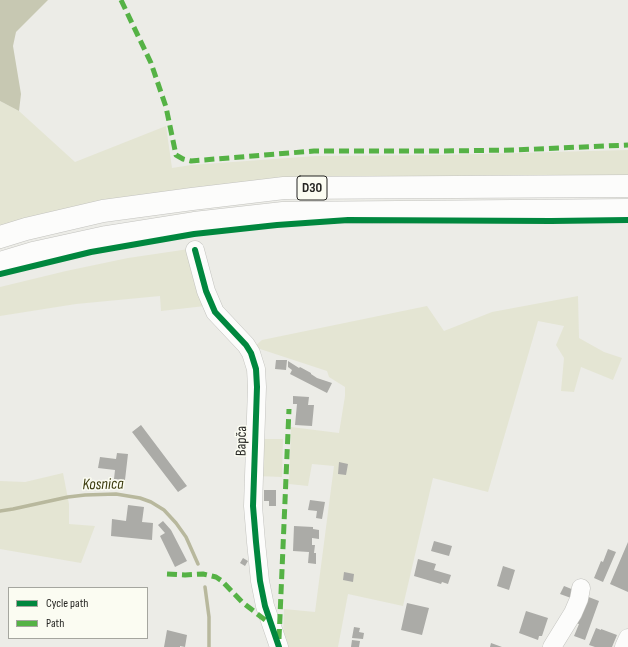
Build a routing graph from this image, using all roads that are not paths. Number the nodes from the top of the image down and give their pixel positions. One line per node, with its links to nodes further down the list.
1 (628, 186): 3 (main road, D30)
2 (628, 210): 5 (main road, D30)
3 (0, 237)
4 (195, 250): 8 (street, Bapča)
5 (0, 263)
6 (581, 588): 9 (street)
7 (628, 638): 10 (street)
8 (279, 647)
9 (552, 647)
10 (624, 647)

